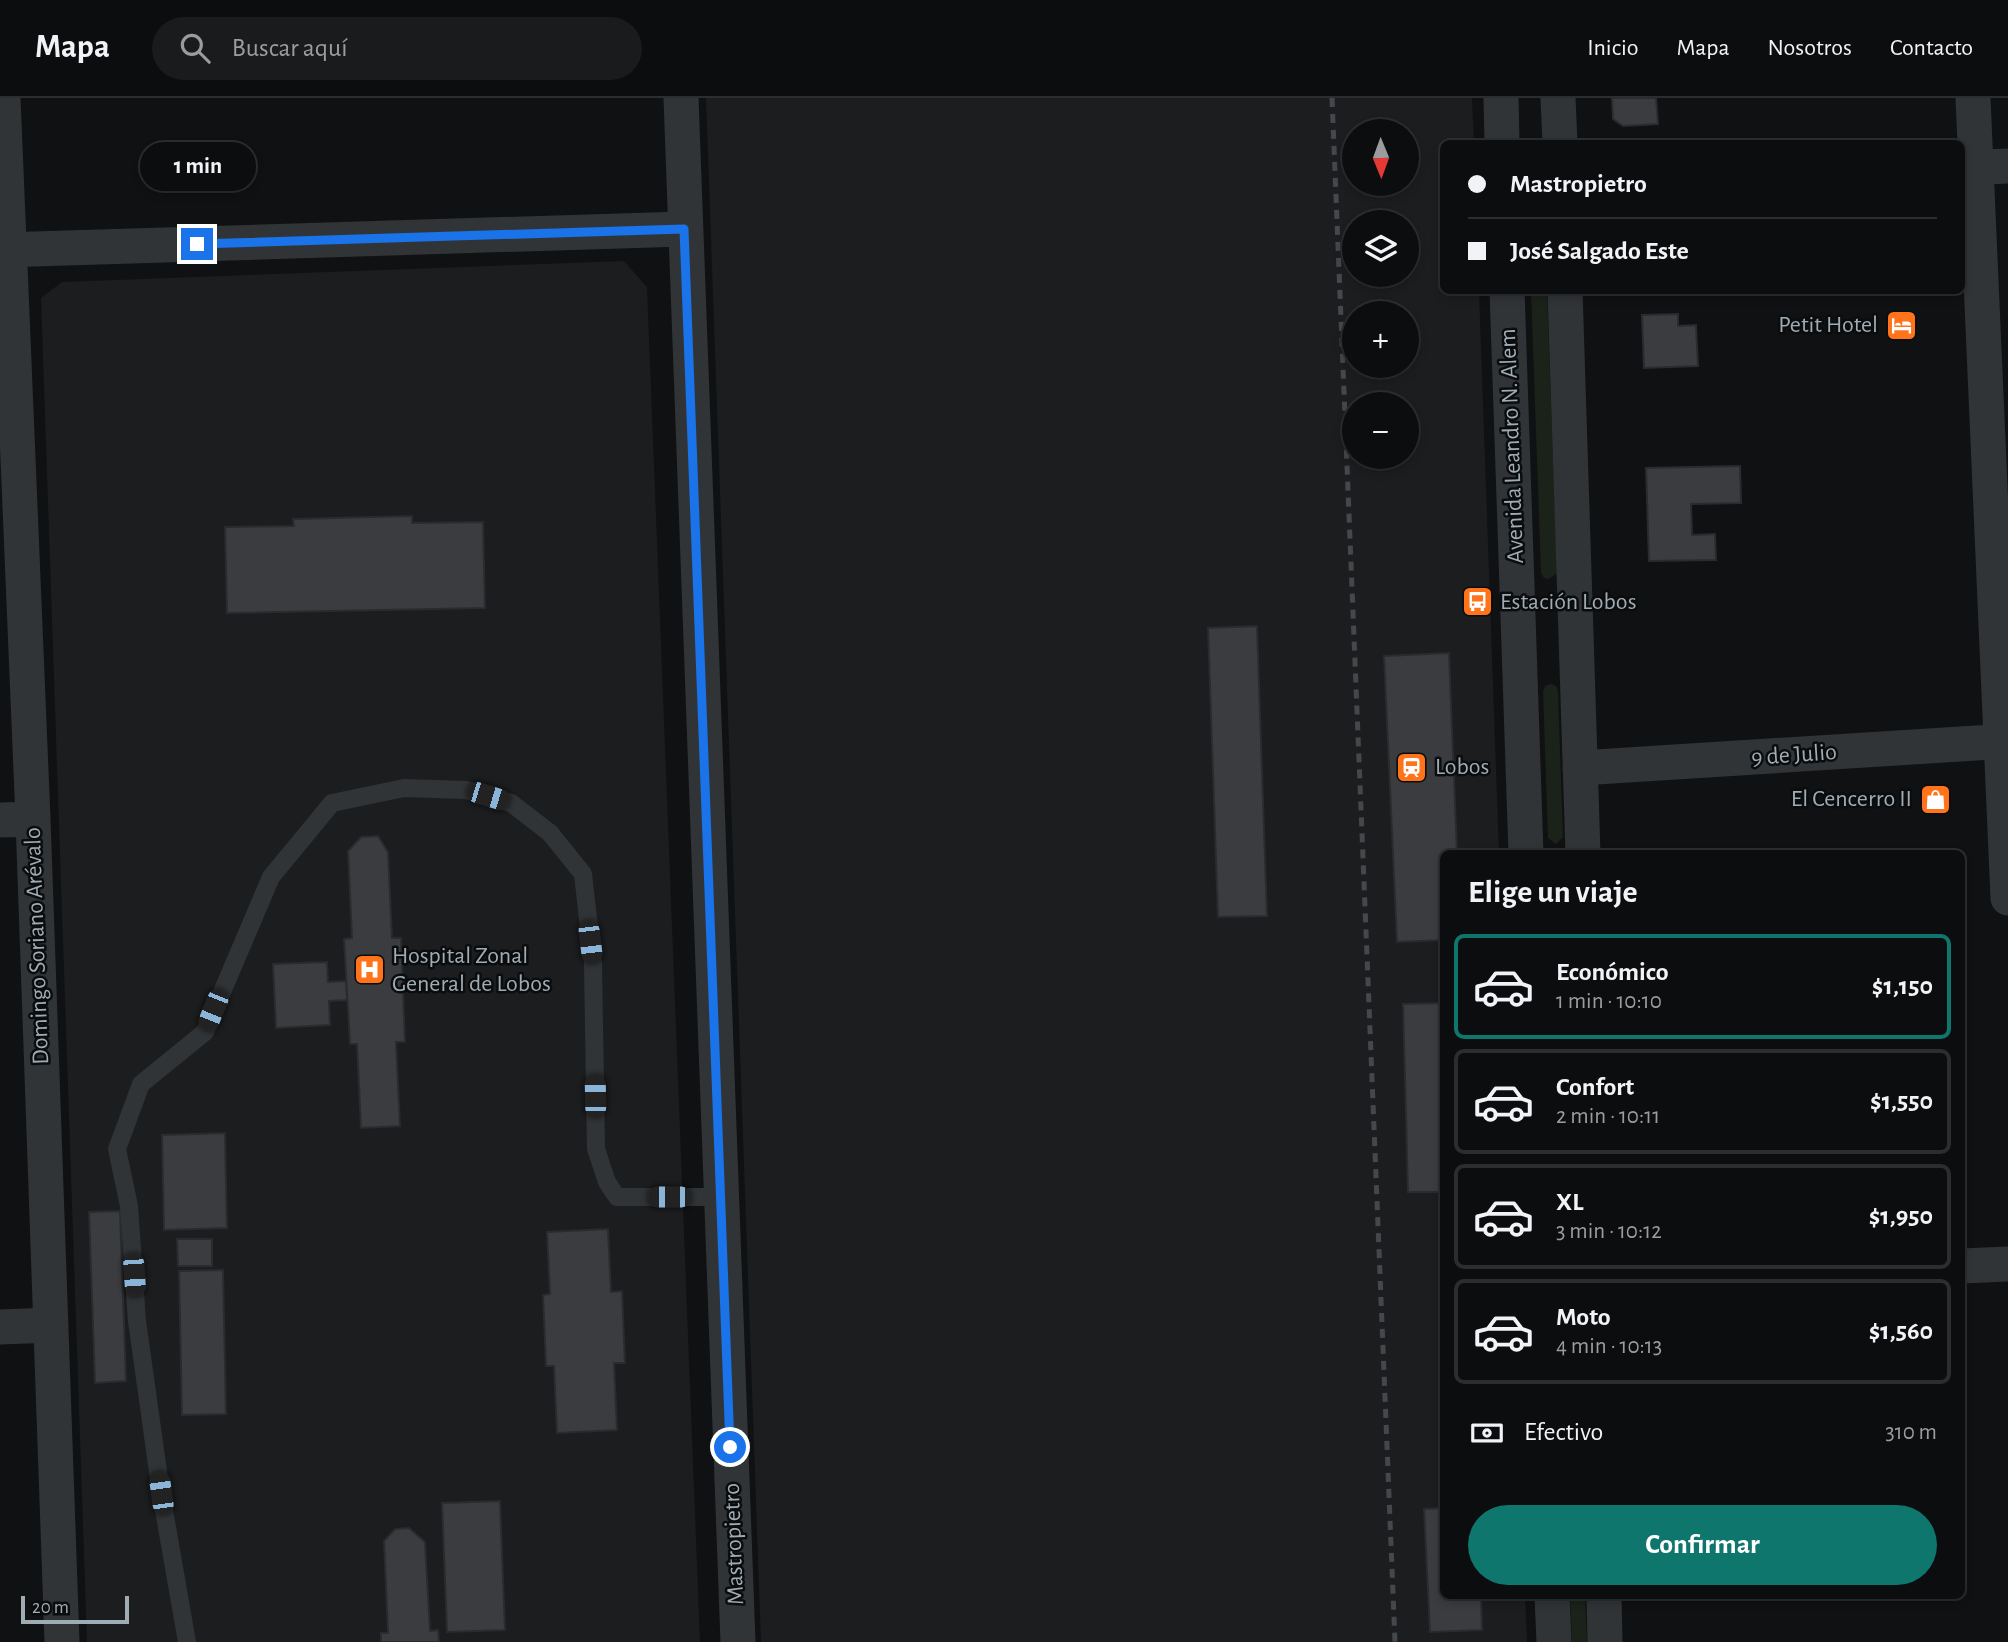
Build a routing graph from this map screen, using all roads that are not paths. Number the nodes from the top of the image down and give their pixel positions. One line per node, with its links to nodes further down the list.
1 (3, 98): 10 (street, Domingo Soriano Arévalo)
2 (681, 98): 9 (street, Mastropietro)
3 (1501, 98): 6 (street)
4 (1559, 98): 7 (street)
5 (1973, 98): 8 (street)
6 (1502, 140)
7 (1560, 140)
8 (1982, 167): 15 (street)
9 (684, 229): 10 (street); 21 (street, Mastropietro)
10 (4, 250): 17 (street, Domingo Soriano Arévalo)
11 (1507, 294): 14 (street, Avenida Leandro N. Alem)
12 (1565, 294): 13 (street)
13 (1576, 628): 14 (street); 16 (street)
14 (1519, 630): 18 (street, Avenida Leandro N. Alem)
15 (2005, 741): 16 (street, 9 de Julio); 20 (street)
16 (1580, 768): 19 (street)
17 (16, 819): 24 (street, Domingo Soriano Arévalo)
18 (1526, 850)
19 (1583, 850)
20 (2008, 898)
21 (721, 1197): 29 (lane); 30 (street, Mastropietro)
22 (2008, 1264): 23 (street)
23 (1965, 1266)
24 (51, 1325): 25 (street); 28 (street, Domingo Soriano Arévalo)
25 (0, 1327)
26 (1552, 1599): 31 (street)
27 (1604, 1599): 32 (street)
28 (62, 1642)
29 (187, 1642)
30 (738, 1642)
31 (1554, 1642)
32 (1605, 1642)

